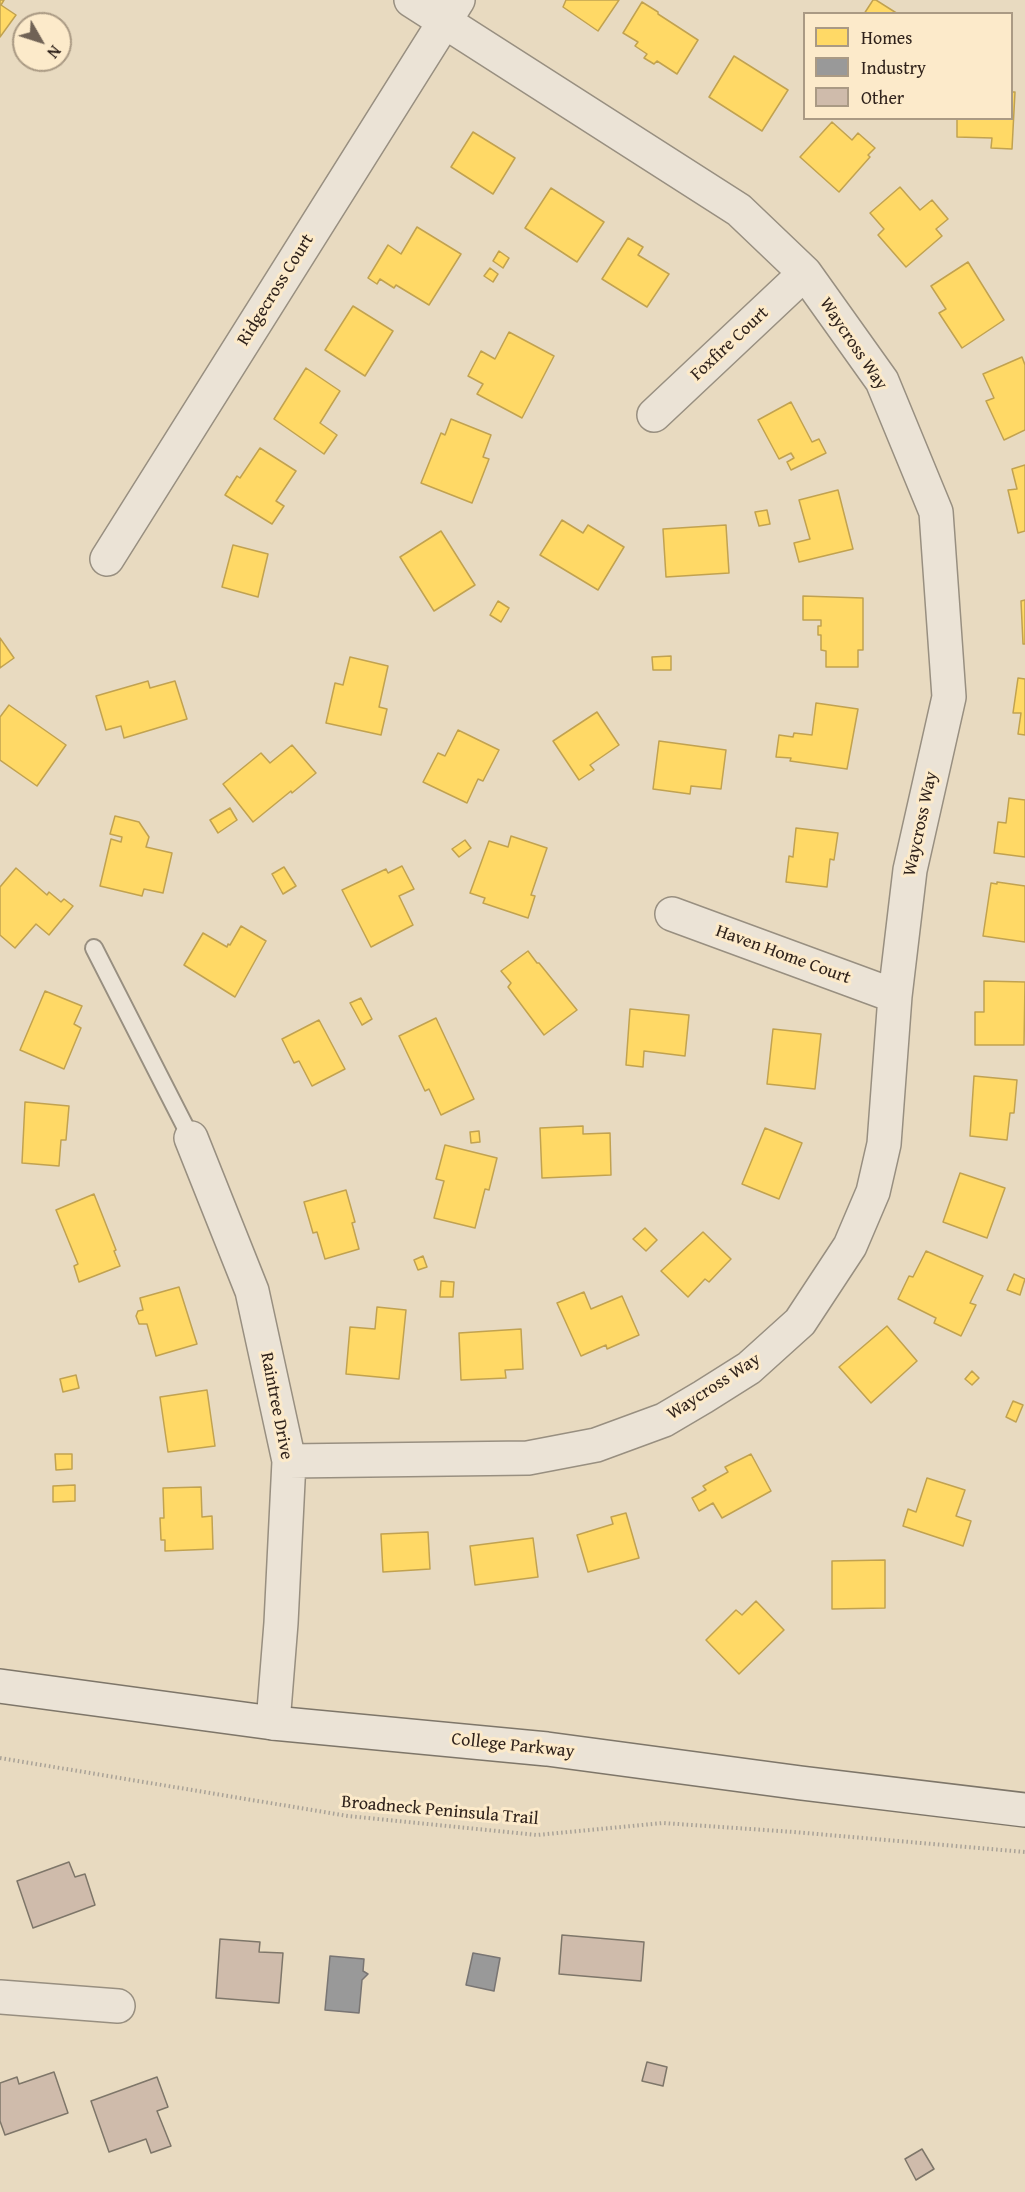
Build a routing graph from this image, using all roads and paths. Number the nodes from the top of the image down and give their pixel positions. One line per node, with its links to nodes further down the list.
1 (411, 0): 2 (street, Waycross Way)
2 (451, 10): 3 (street, Waycross Way); 5 (street, Ridgecross Court)
3 (805, 273): 4 (street, Foxfire Court); 8 (street, Waycross Way)
4 (654, 415)
5 (107, 559)
6 (672, 914): 8 (street, Haven Home Court)
7 (94, 948): 9 (lane)
8 (895, 996): 10 (street, Waycross Way)
9 (191, 1138): 10 (street, Raintree Drive)
10 (289, 1461): 12 (street, Raintree Drive)
11 (0, 1686): 12 (street, College Parkway)
12 (273, 1723): 14 (street, College Parkway)
13 (0, 1758): 15 (path, Broadneck Peninsula Trail)
14 (1025, 1810)
15 (1025, 1852)
16 (0, 1997): 17 (street)
17 (117, 2006)

